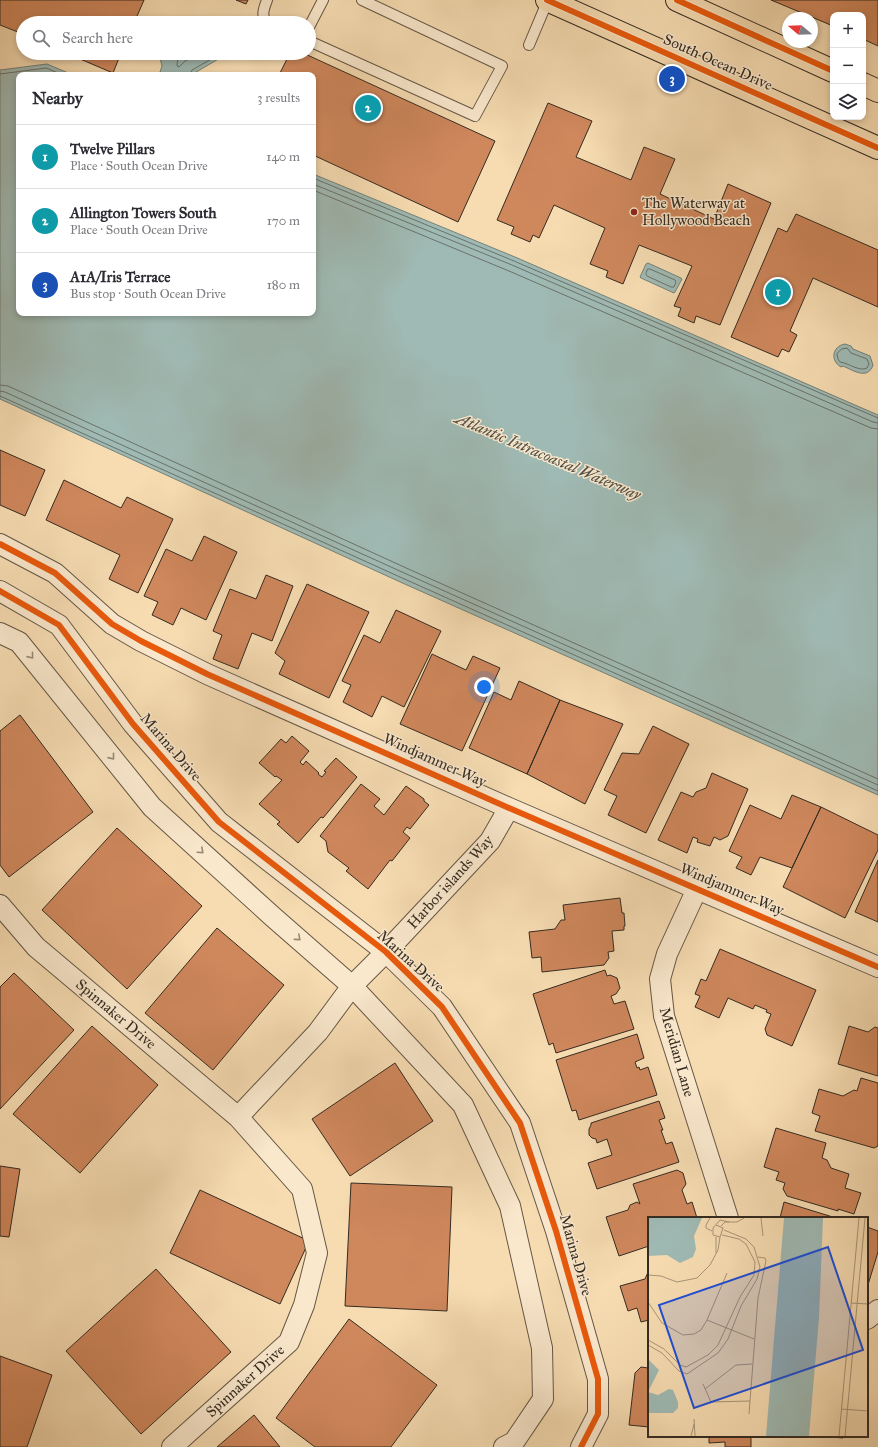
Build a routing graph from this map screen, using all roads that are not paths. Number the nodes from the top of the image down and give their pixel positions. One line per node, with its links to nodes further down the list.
1 (267, 0): 6 (lane)
2 (323, 0): 7 (lane)
3 (362, 0): 8 (lane)
4 (548, 0): 9 (lane); 13 (main road, South Ocean Drive)
5 (684, 1): 10 (main road)
6 (264, 16)
7 (315, 16)
8 (316, 44)
9 (529, 45)
10 (830, 70)
11 (866, 85): 12 (main road)
12 (878, 91)
13 (878, 148)
14 (0, 544): 17 (street, Windjammer Way)
15 (0, 591): 20 (street, Marina Drive)
16 (0, 633): 22 (street, one-way to 22)
17 (509, 808): 18 (street, Windjammer Way); 20 (street, Harbor islands Way)
18 (697, 889): 21 (street, Windjammer Way); 24 (street, Meridian Lane)
19 (0, 905): 23 (street, Spinnaker Drive)
20 (386, 952): 22 (street, Harbor islands Way); 29 (street, Marina Drive)
21 (878, 967)
22 (352, 986): 23 (street); 28 (street)
23 (238, 1117): 27 (street, Spinnaker Drive)
24 (728, 1217)
25 (878, 1310): 26 (street)
26 (868, 1317)
27 (172, 1447)
28 (504, 1447)
29 (581, 1447)

